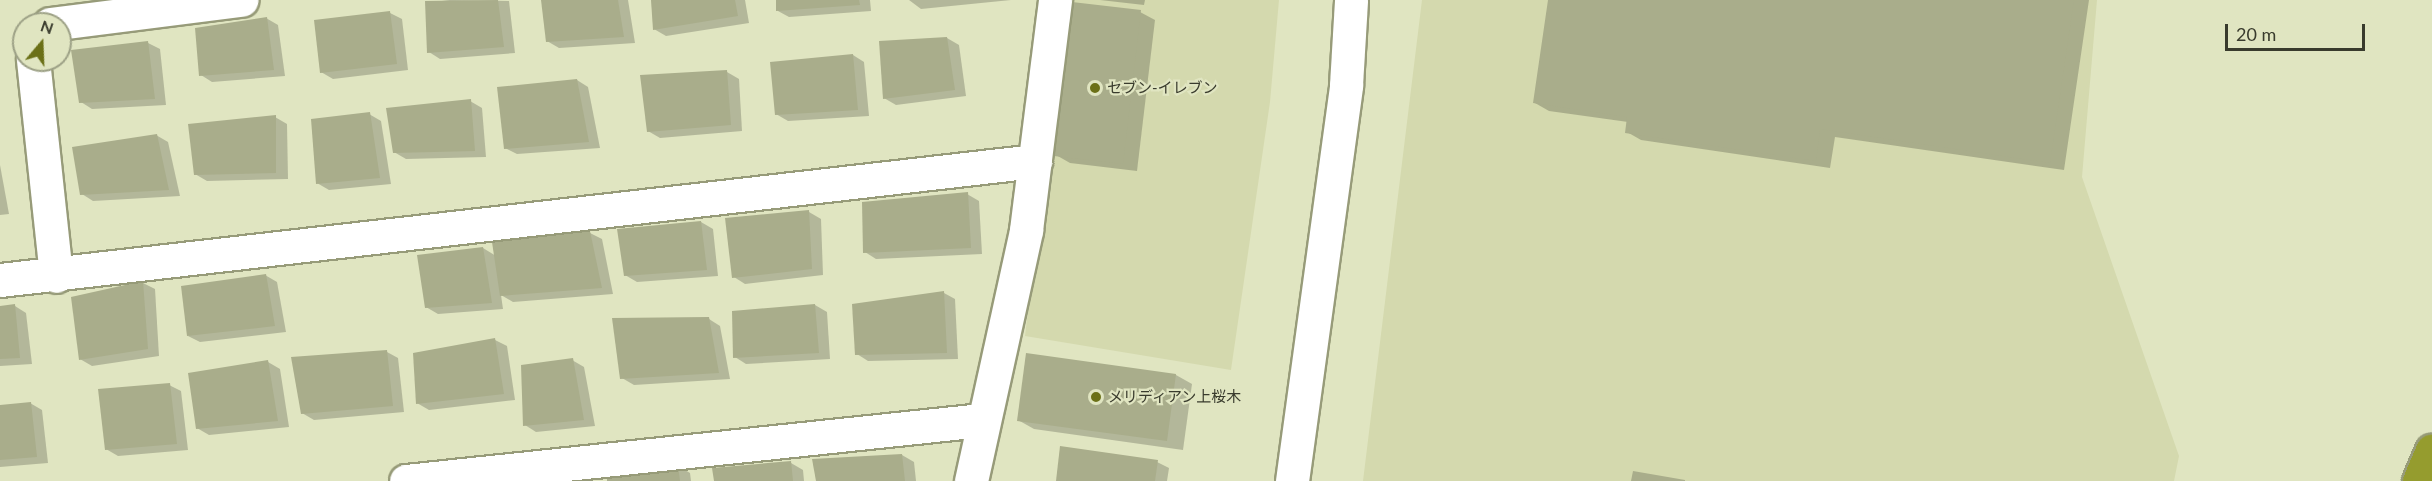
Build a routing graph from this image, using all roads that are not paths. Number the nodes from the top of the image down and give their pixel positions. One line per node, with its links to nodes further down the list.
1 (241, 0): 4 (street)
2 (1055, 0): 6 (street)
3 (1351, 0): 13 (street)
4 (72, 21)
5 (34, 72): 7 (street)
6 (1035, 160): 7 (street); 9 (street)
7 (56, 276): 8 (street)
8 (0, 280)
9 (982, 420): 11 (street); 12 (street)
10 (2432, 451): 14 (highway)
11 (406, 481)
12 (971, 481)
13 (1293, 481)
14 (2419, 481)

